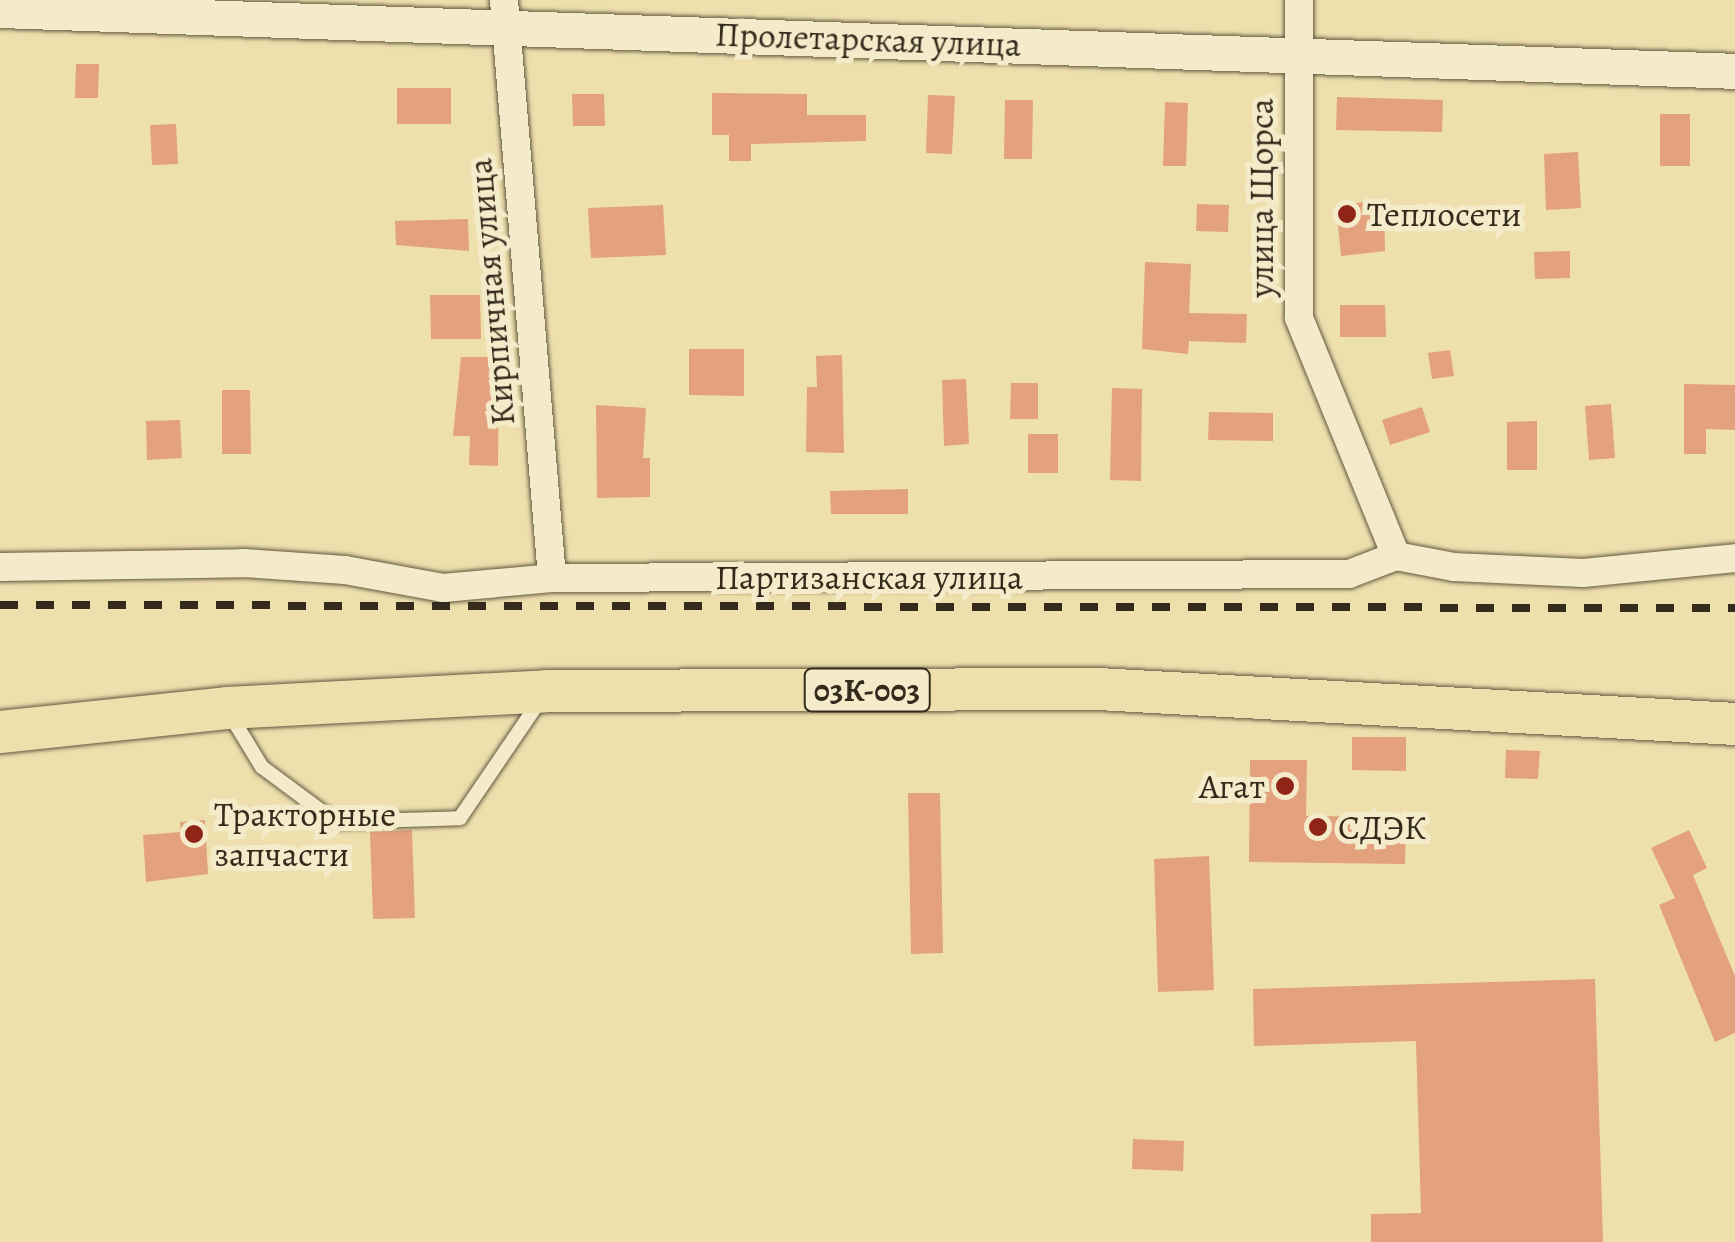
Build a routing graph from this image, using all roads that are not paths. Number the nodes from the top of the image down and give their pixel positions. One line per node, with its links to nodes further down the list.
1 (1299, 0): 4 (street, улица Щорса)
2 (0, 10): 3 (street, Пролетарская улица)
3 (506, 14): 4 (street, Пролетарская улица); 9 (street, Кирпичная улица)
4 (1297, 53): 5 (street, Пролетарская улица); 6 (street, улица Щорса)
5 (1735, 71)
6 (1396, 556): 7 (street); 9 (street, Партизанская улица)
7 (1735, 558)
8 (0, 567): 9 (street, Партизанская улица)
9 (552, 578)
10 (547, 690): 11 (main road, 03К-003); 11 (lane); 12 (main road, 03К-003)
11 (226, 708): 13 (main road, 03К-003)
12 (1735, 724)
13 (0, 732)

